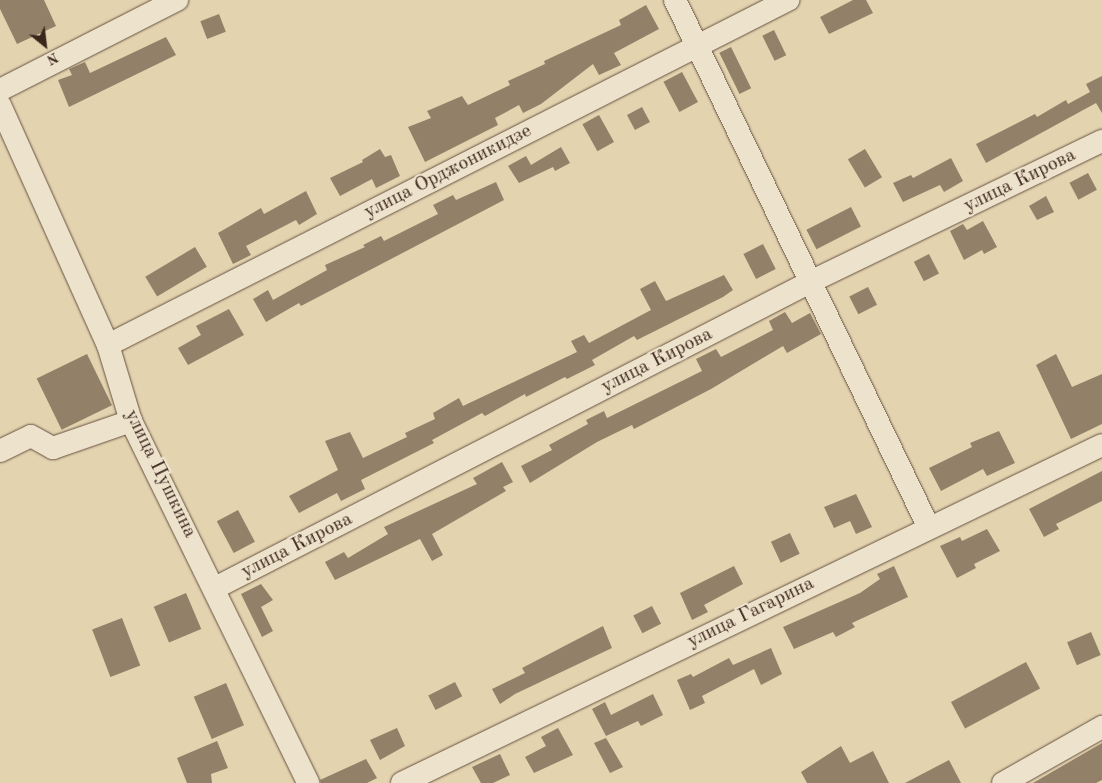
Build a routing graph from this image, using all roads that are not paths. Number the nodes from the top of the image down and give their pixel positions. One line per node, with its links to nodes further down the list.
1 (177, 0): 5 (street)
2 (675, 0): 4 (street)
3 (788, 0): 4 (street, улица Орджоникидзе)
4 (698, 45): 8 (street); 9 (street, улица Орджоникидзе)
5 (0, 90)
6 (0, 105): 9 (street, улица Пушкина)
7 (1102, 141): 8 (street, улица Кирова)
8 (812, 281): 13 (street); 14 (street, улица Кирова)
9 (108, 345): 10 (street, улица Пушкина)
10 (131, 421): 12 (street); 14 (street, улица Пушкина)
11 (1102, 445): 13 (street, улица Гагарина)
12 (0, 451)
13 (928, 526): 17 (street, улица Гагарина)
14 (215, 588): 16 (street, улица Пушкина)
15 (1102, 727): 18 (street)
16 (308, 783)
17 (402, 783)
18 (1003, 783)

